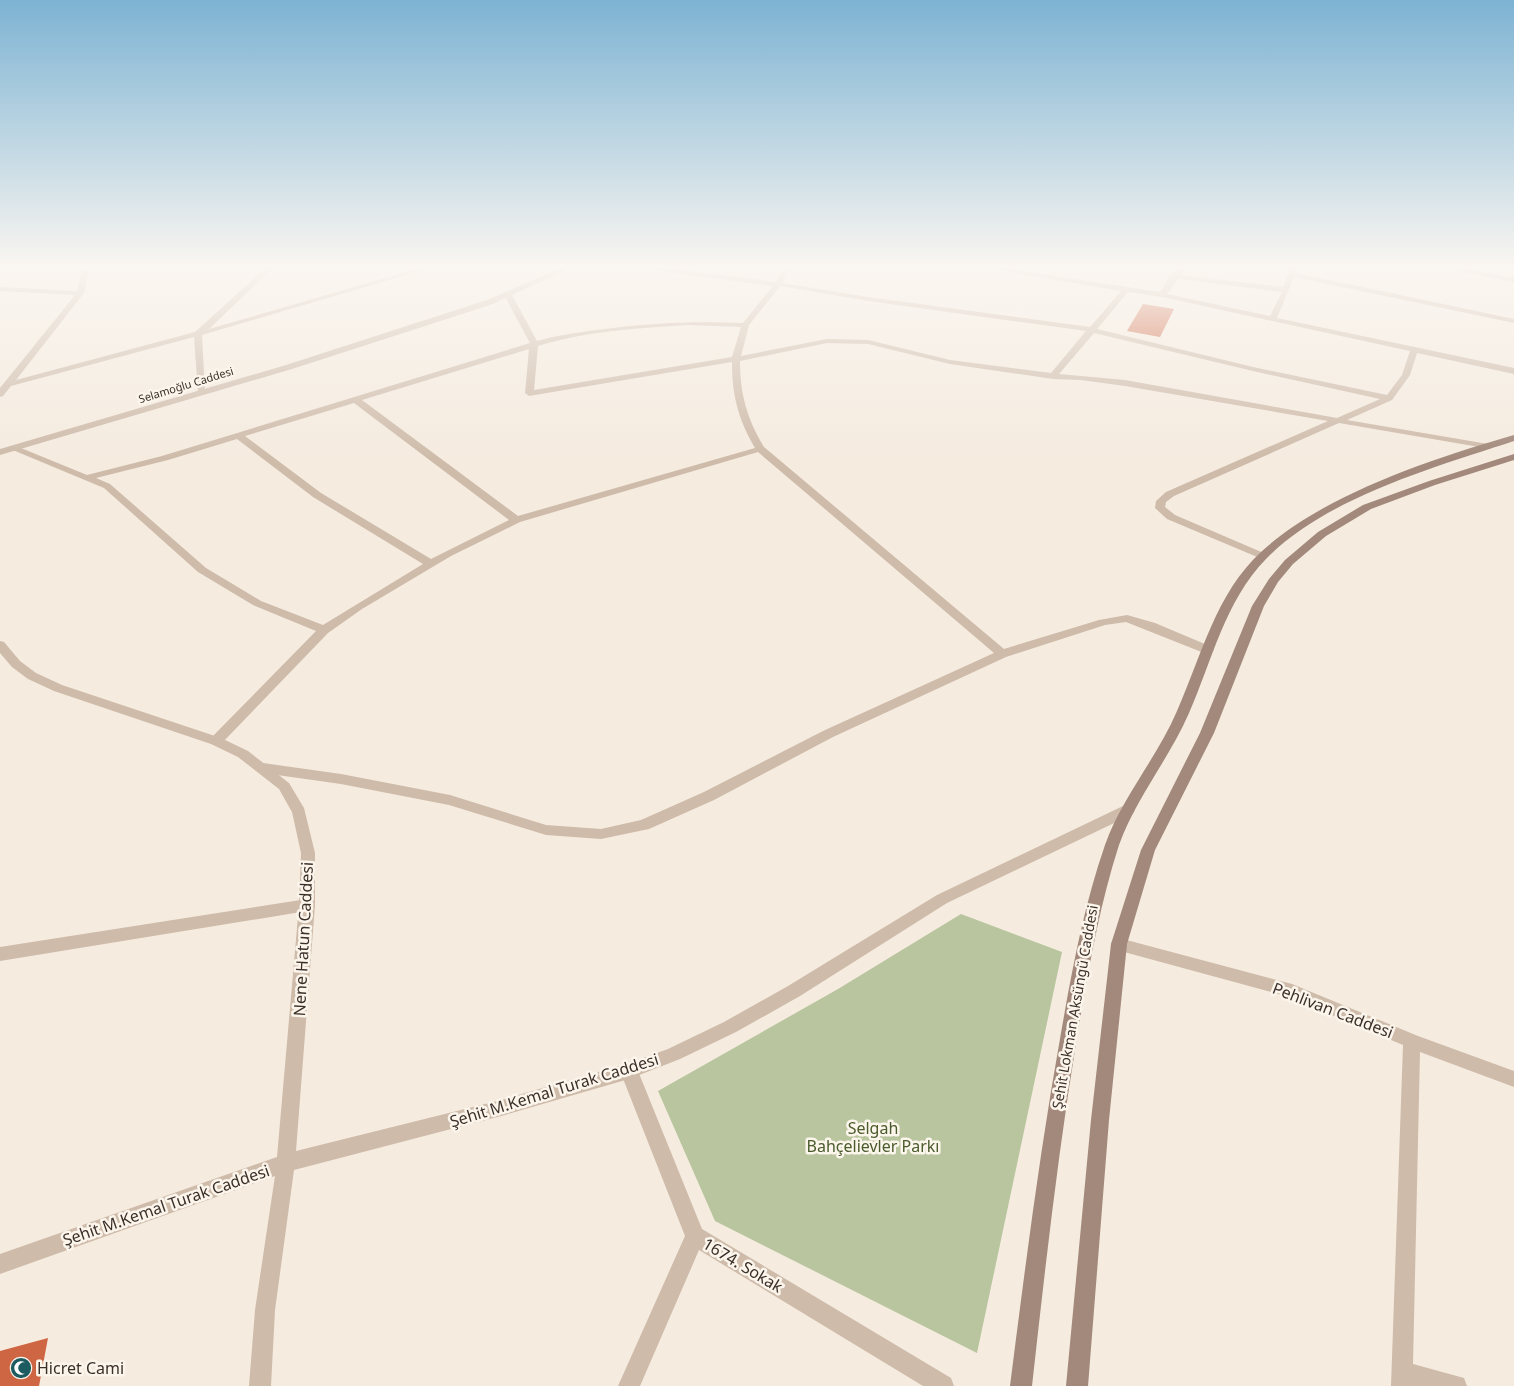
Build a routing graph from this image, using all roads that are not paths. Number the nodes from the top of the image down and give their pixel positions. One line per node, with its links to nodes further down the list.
1 (51, 330): 16 (street)
2 (203, 330): 10 (street)
3 (213, 330): 10 (street)
4 (403, 330): 17 (street, Selamoğlu Caddesi)
5 (526, 330): 11 (street)
6 (614, 330): 11 (street)
7 (744, 330): 13 (street)
8 (1092, 330): 15 (street); 19 (street)
9 (1324, 330): 12 (street)
10 (198, 334): 16 (street); 17 (street)
11 (534, 344): 13 (street); 20 (street)
12 (1414, 350): 14 (street); 19 (street)
13 (736, 359): 15 (street); 26 (street)
14 (1514, 371)
15 (1053, 376): 21 (street)
16 (9, 384): 18 (street)
17 (202, 392): 25 (street, Selamoğlu Caddesi)
18 (0, 394)
19 (1389, 398): 21 (street)
20 (356, 400): 22 (street); 30 (street)
21 (1339, 419): 24 (street); 31 (street)
22 (239, 436): 29 (street); 32 (street)
23 (1514, 438): 24 (main road, Şehit Lokman Aksüngü Caddesi)
24 (1488, 447): 31 (main road, Şehit Lokman Aksüngü Caddesi)
25 (13, 448): 27 (street, Selamoğlu Caddesi); 29 (street)
26 (760, 449): 30 (street); 36 (street)
27 (0, 452)
28 (1514, 457): 41 (main road)
29 (89, 477): 33 (street)
30 (516, 520): 32 (street)
31 (1262, 556): 35 (main road, Şehit Lokman Aksüngü Caddesi)
32 (430, 563): 33 (street)
33 (324, 630): 37 (street)
34 (0, 646): 37 (street, Nene Hatun Caddesi)
35 (1208, 650): 36 (street); 39 (main road, Şehit Lokman Aksüngü Caddesi)
36 (1002, 654): 38 (street)
37 (216, 741): 38 (street, Nene Hatun Caddesi)
38 (263, 768): 40 (street, Nene Hatun Caddesi)
39 (1128, 810): 44 (street, Şehit M.Kemal Turak Caddesi); 53 (main road, Şehit Lokman Aksüngü Caddesi)
40 (307, 905): 42 (street); 46 (street, Nene Hatun Caddesi)
41 (1119, 944): 43 (street, Pehlivan Caddesi); 54 (main road)
42 (1, 956)
43 (1412, 1041): 45 (street, Pehlivan Caddesi); 49 (street)
44 (629, 1071): 46 (street, Şehit M.Kemal Turak Caddesi); 47 (street, 1674. Sokak)
45 (1514, 1079)
46 (286, 1163): 48 (street, Şehit M.Kemal Turak Caddesi); 50 (street, Nene Hatun Caddesi)
47 (694, 1236): 51 (street); 52 (street, 1674. Sokak)
48 (0, 1264)
49 (1402, 1379): 55 (street)
50 (260, 1386)
51 (629, 1386)
52 (943, 1386)
53 (1021, 1386)
54 (1077, 1386)
55 (1456, 1386)

